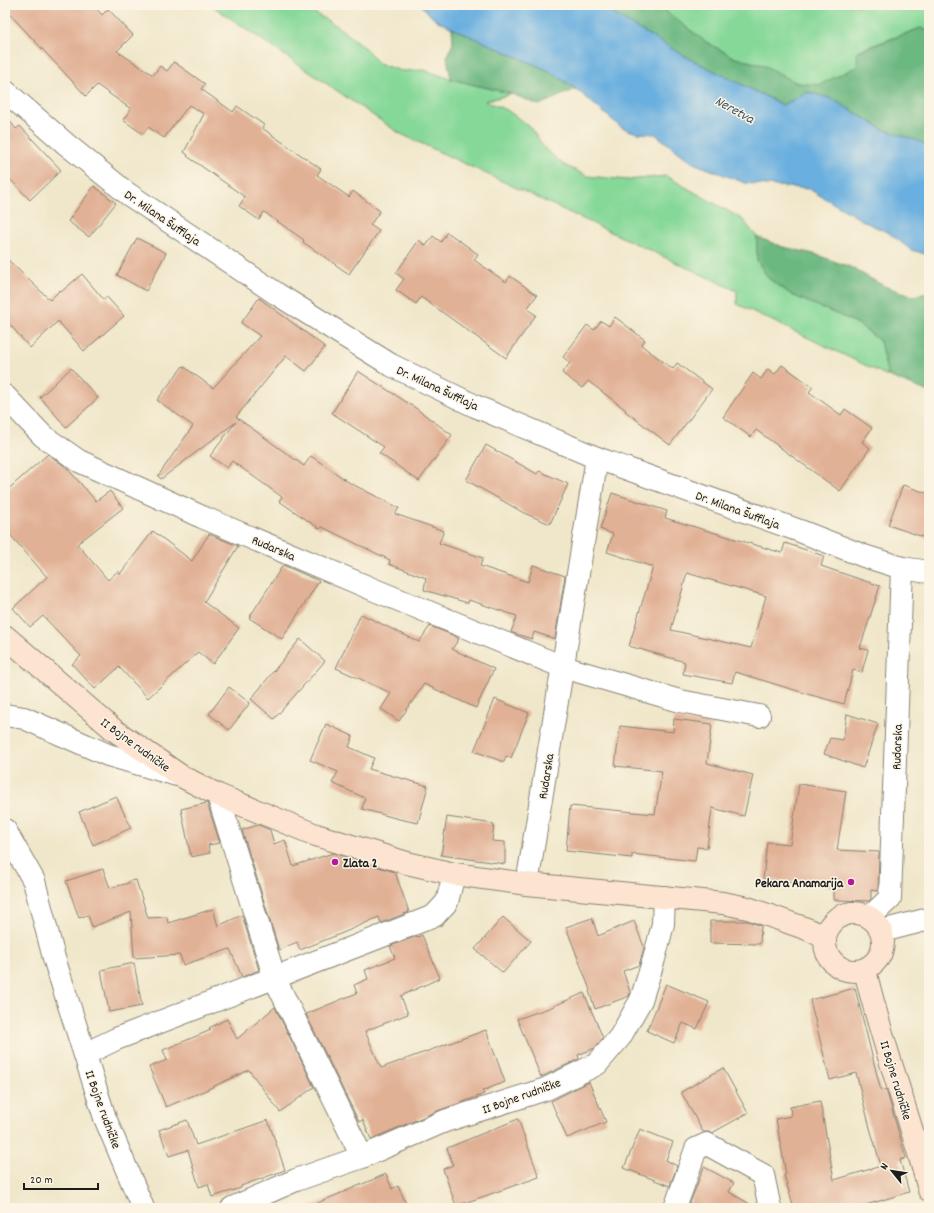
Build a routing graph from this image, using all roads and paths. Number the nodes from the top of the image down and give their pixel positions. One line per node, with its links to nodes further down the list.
1 (5, 91): 3 (street, Dr. Milana Šufflaja)
2 (5, 396): 7 (street, Rudarska)
3 (597, 458): 4 (street, Dr. Milana Šufflaja); 7 (street, Rudarska)
4 (902, 568): 5 (street, Dr. Milana Šufflaja); 17 (street, Rudarska)
5 (929, 572)
6 (5, 636): 10 (street, II Bojne rudničke)
7 (563, 667): 9 (street, Rudarska); 14 (street, Rudarska)
8 (5, 715): 10 (street, II Bojne rudničke)
9 (759, 716)
10 (181, 776): 11 (street)
11 (218, 796): 13 (street); 20 (street)
12 (5, 830): 21 (street, II Bojne rudničke)
13 (454, 874): 14 (street); 20 (street, II Bojne rudničke)
14 (527, 884): 15 (street)
15 (664, 897): 18 (street); 22 (street, II Bojne rudničke)
16 (929, 919): 17 (street)
17 (876, 924): 18 (street); 19 (street)
18 (824, 937): 19 (street)
19 (865, 970): 23 (street, II Bojne rudničke)
20 (275, 978): 21 (street, II Bojne rudničke); 22 (street)
21 (84, 1054): 24 (street, II Bojne rudničke)
22 (362, 1157): 25 (street, II Bojne rudničke)
23 (929, 1190)
24 (143, 1208)
25 (232, 1208)
26 (675, 1208): 27 (street)
27 (770, 1208)

